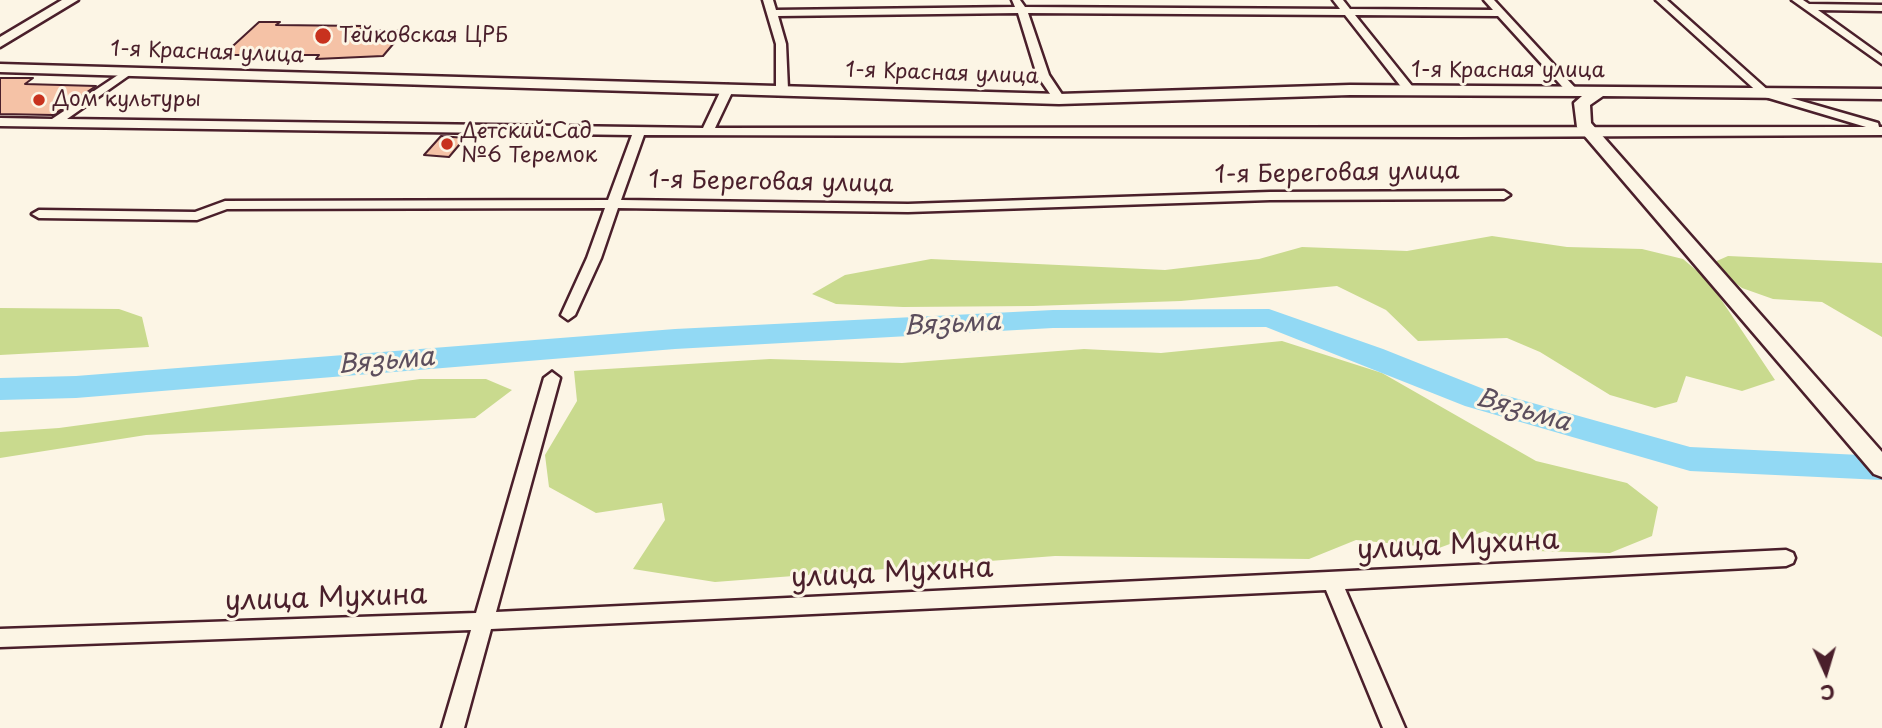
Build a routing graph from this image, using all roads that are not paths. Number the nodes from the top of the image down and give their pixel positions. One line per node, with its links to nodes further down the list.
1 (71, 0): 14 (main road)
2 (768, 0): 12 (street)
3 (1015, 0): 10 (street)
4 (1338, 0): 11 (street)
5 (1489, 0): 13 (street)
6 (1661, 0): 24 (street)
7 (1797, 0): 8 (street)
8 (1808, 8): 9 (street); 15 (street)
9 (1882, 8)
10 (1022, 10): 11 (street); 12 (street); 26 (street)
11 (1348, 12): 13 (street); 20 (street)
12 (771, 13): 19 (street)
13 (1500, 13): 21 (street)
14 (0, 43)
15 (1882, 61)
16 (0, 68): 17 (main road, 1-я Красная улица)
17 (127, 72): 18 (main road, 1-я Красная улица); 28 (street)
18 (728, 88): 19 (main road, 1-я Красная улица); 32 (street)
19 (782, 89): 26 (main road, 1-я Красная улица)
20 (1410, 91): 23 (main road, 1-я Красная улица); 26 (main road, 1-я Красная улица)
21 (1573, 92): 22 (main road, 1-я Красная улица); 23 (main road, 1-я Красная улица)
22 (1601, 92): 24 (main road, 1-я Красная улица); 29 (main road)
23 (1528, 93): 29 (main road)
24 (1766, 94): 25 (main road, 1-я Красная улица); 30 (street)
25 (1882, 94)
26 (1059, 99)
27 (0, 122): 28 (street)
28 (54, 123): 31 (street)
29 (1586, 128): 30 (street); 32 (street); 38 (main road)
30 (1882, 129)
31 (639, 131): 32 (street); 34 (street)
32 (707, 132)
33 (1504, 195): 34 (street, 1-я Береговая улица)
34 (613, 204): 35 (street, 1-я Береговая улица); 36 (street)
35 (39, 214)
36 (568, 315)
37 (552, 378): 41 (street)
38 (1882, 468)
39 (1786, 558): 40 (street, улица Мухина)
40 (1332, 581): 41 (street, улица Мухина); 44 (street)
41 (482, 621): 42 (street, улица Мухина); 43 (street)
42 (0, 638)
43 (453, 728)
44 (1394, 728)

